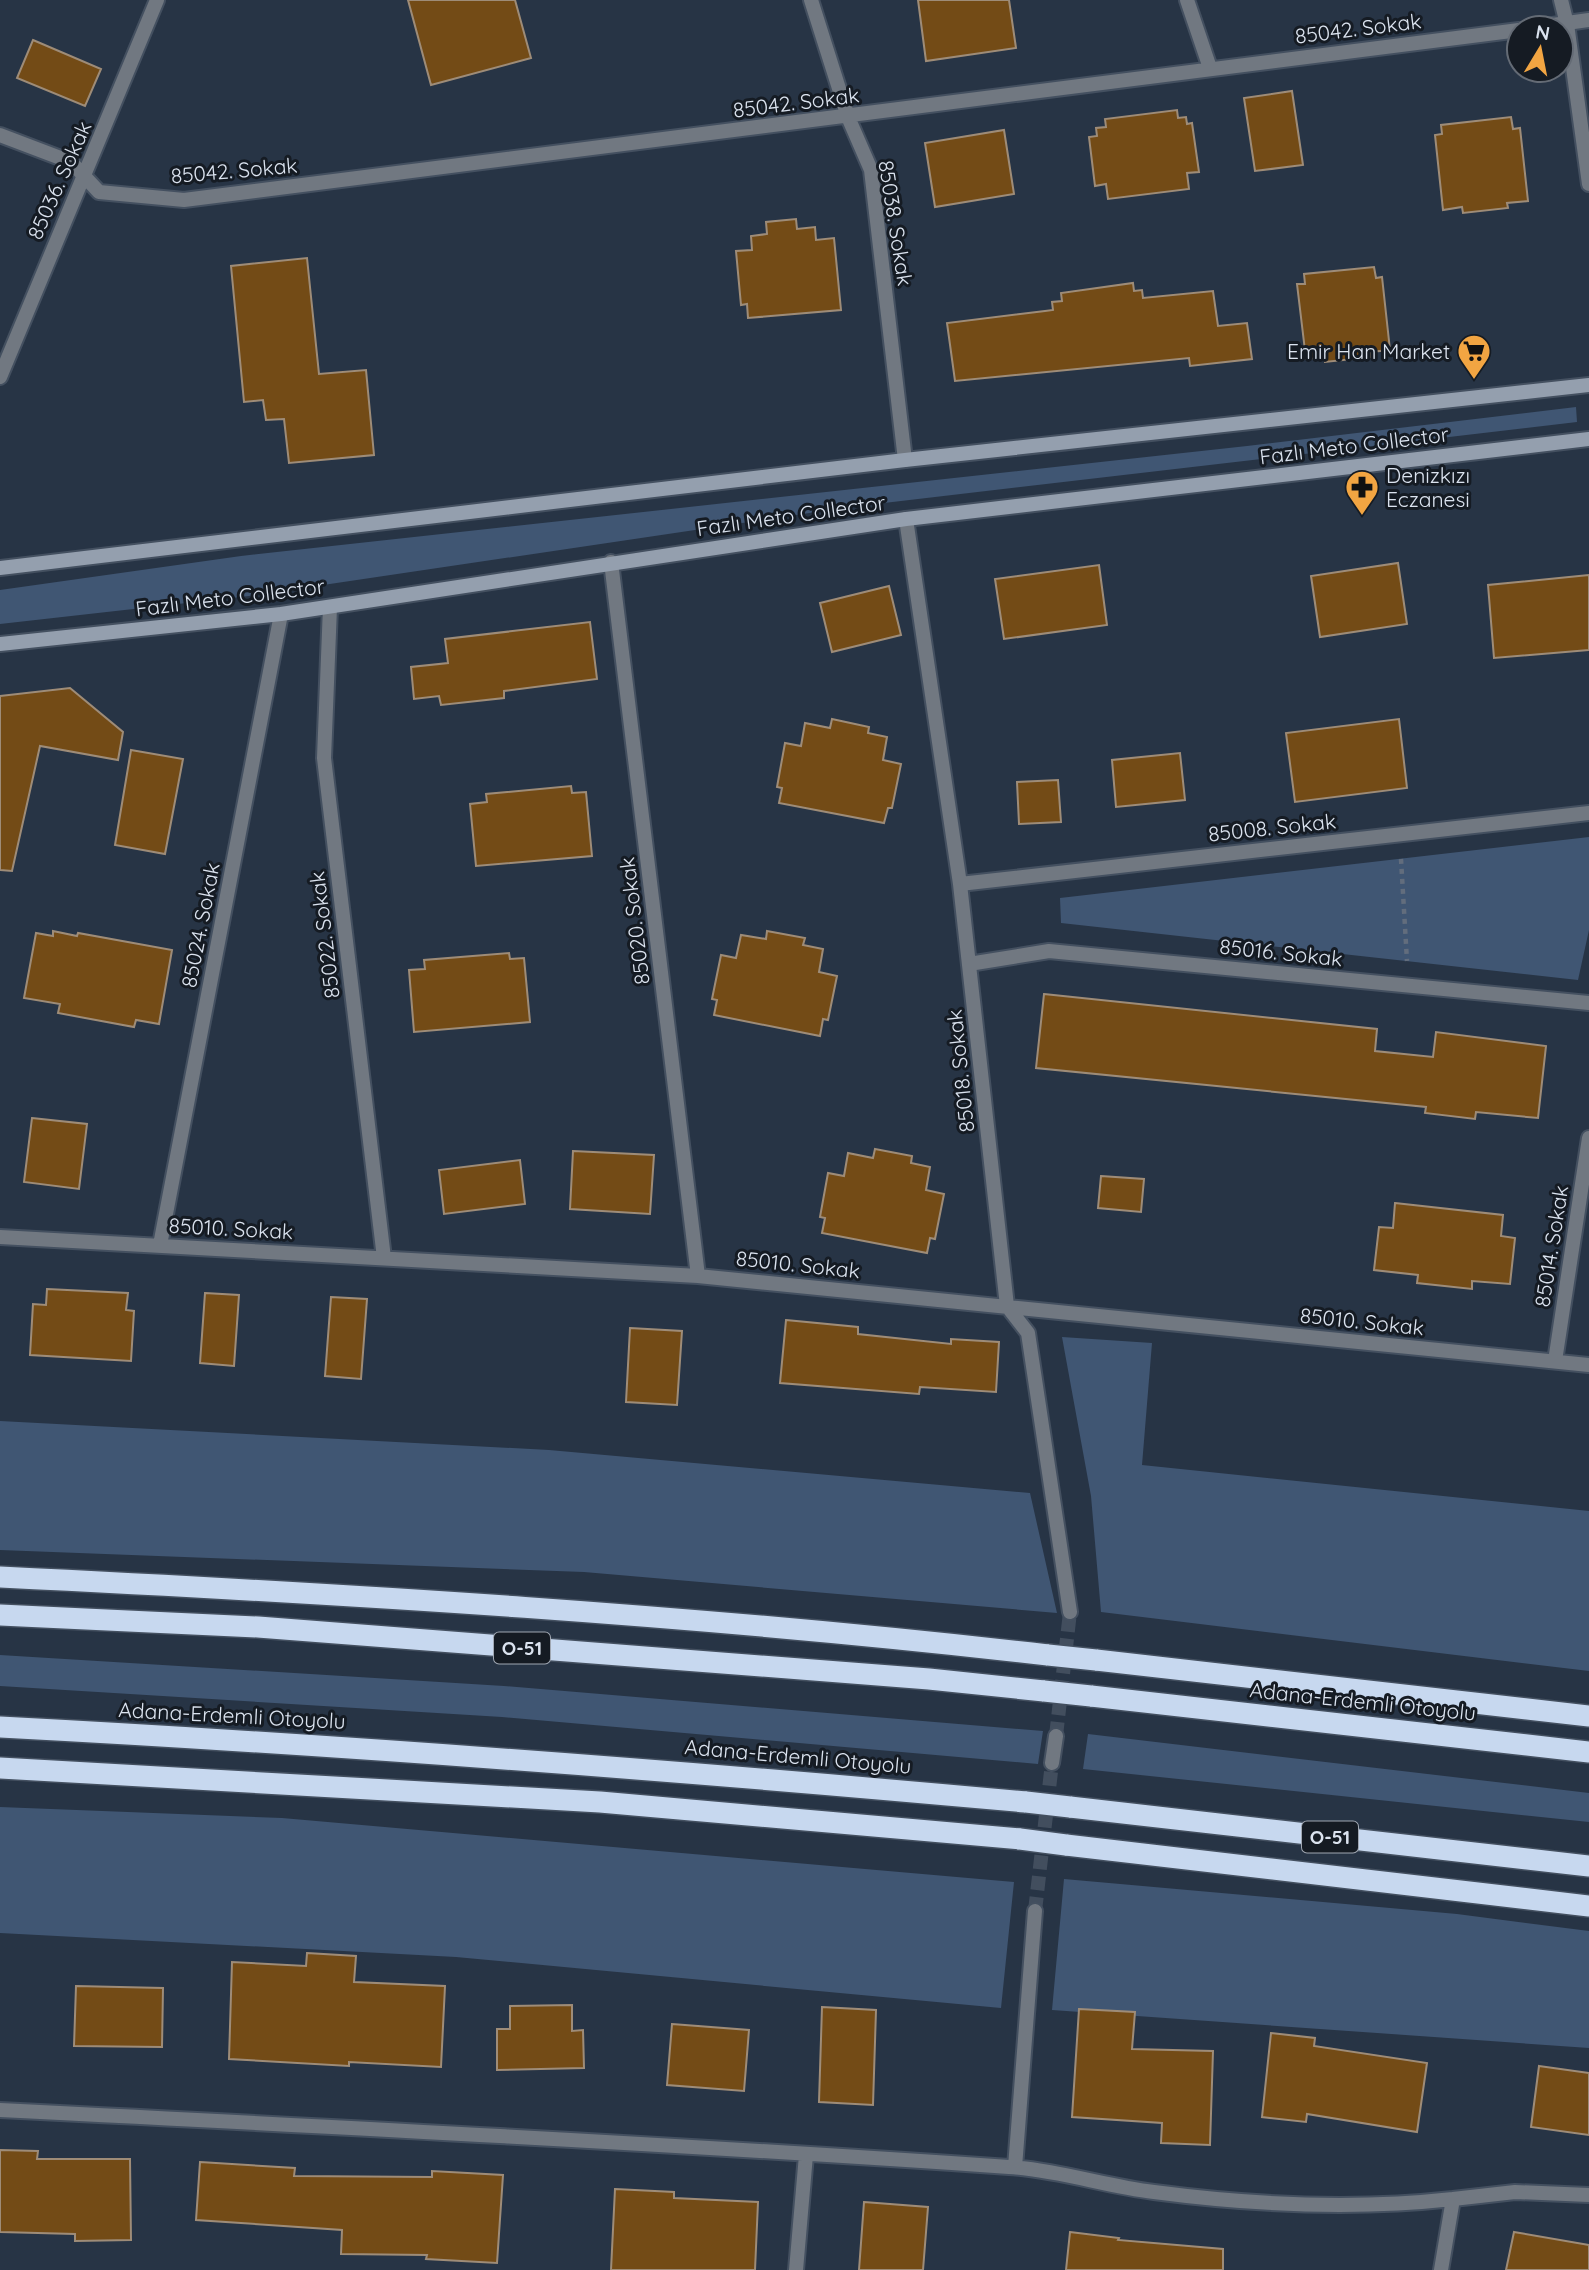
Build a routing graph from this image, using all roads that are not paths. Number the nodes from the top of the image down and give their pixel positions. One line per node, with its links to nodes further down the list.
1 (157, 0): 9 (street, 85036. Sokak)
2 (811, 0): 7 (street, 85038. Sokak)
3 (1187, 0): 5 (street)
4 (1505, 32): 5 (street, 85042. Sokak)
5 (1210, 68): 7 (street, 85042. Sokak)
6 (1575, 82): 10 (street)
7 (849, 117): 9 (street, 85042. Sokak); 14 (street, 85038. Sokak)
8 (0, 135): 9 (street, 85042. Sokak)
9 (85, 176): 11 (street, 85036. Sokak)
10 (1589, 184)
11 (0, 377)
12 (1589, 385): 14 (main road, Fazlı Meto Collector)
13 (1589, 439): 15 (main road, Fazlı Meto Collector)
14 (905, 460): 17 (main road, Fazlı Meto Collector)
15 (906, 519): 16 (main road, Fazlı Meto Collector); 22 (street, 85018. Sokak)
16 (611, 562): 18 (main road, Fazlı Meto Collector); 29 (street, 85020. Sokak)
17 (0, 568)
18 (330, 607): 19 (main road, Fazlı Meto Collector); 28 (street, 85022. Sokak)
19 (281, 614): 20 (main road, Fazlı Meto Collector); 27 (street, 85024. Sokak)
20 (0, 644)
21 (1589, 813): 22 (street, 85008. Sokak)
22 (960, 884): 23 (street, 85018. Sokak)
23 (970, 964): 24 (street, 85016. Sokak); 30 (street, 85018. Sokak)
24 (1589, 1003)
25 (1589, 1138): 31 (street, 85014. Sokak)
26 (0, 1237): 27 (street, 85010. Sokak)
27 (160, 1245): 28 (street, 85010. Sokak)
28 (384, 1258): 29 (street, 85010. Sokak)
29 (698, 1276): 30 (street, 85010. Sokak)
30 (1007, 1306): 31 (street, 85010. Sokak); 34 (street)
31 (1555, 1361): 32 (street, 85010. Sokak)
32 (1589, 1365)
33 (0, 1577): 36 (highway, bridge)
34 (1070, 1612)
35 (0, 1615): 39 (highway, Adana-Erdemli Otoyolu / O-51, bridge)
36 (1589, 1716)
37 (0, 1727): 42 (highway, Adana-Erdemli Otoyolu / O-51, bridge)
38 (1056, 1736): 40 (street)
39 (1589, 1752)
40 (1052, 1763)
41 (0, 1768): 43 (highway, bridge)
42 (1589, 1866)
43 (1589, 1906)
44 (1035, 1911): 47 (street)
45 (0, 2110): 46 (street)
46 (806, 2155): 47 (street); 50 (street)
47 (1015, 2167): 49 (street)
48 (1589, 2195): 49 (street)
49 (1453, 2199): 51 (street)
50 (796, 2270)
51 (1441, 2270)

